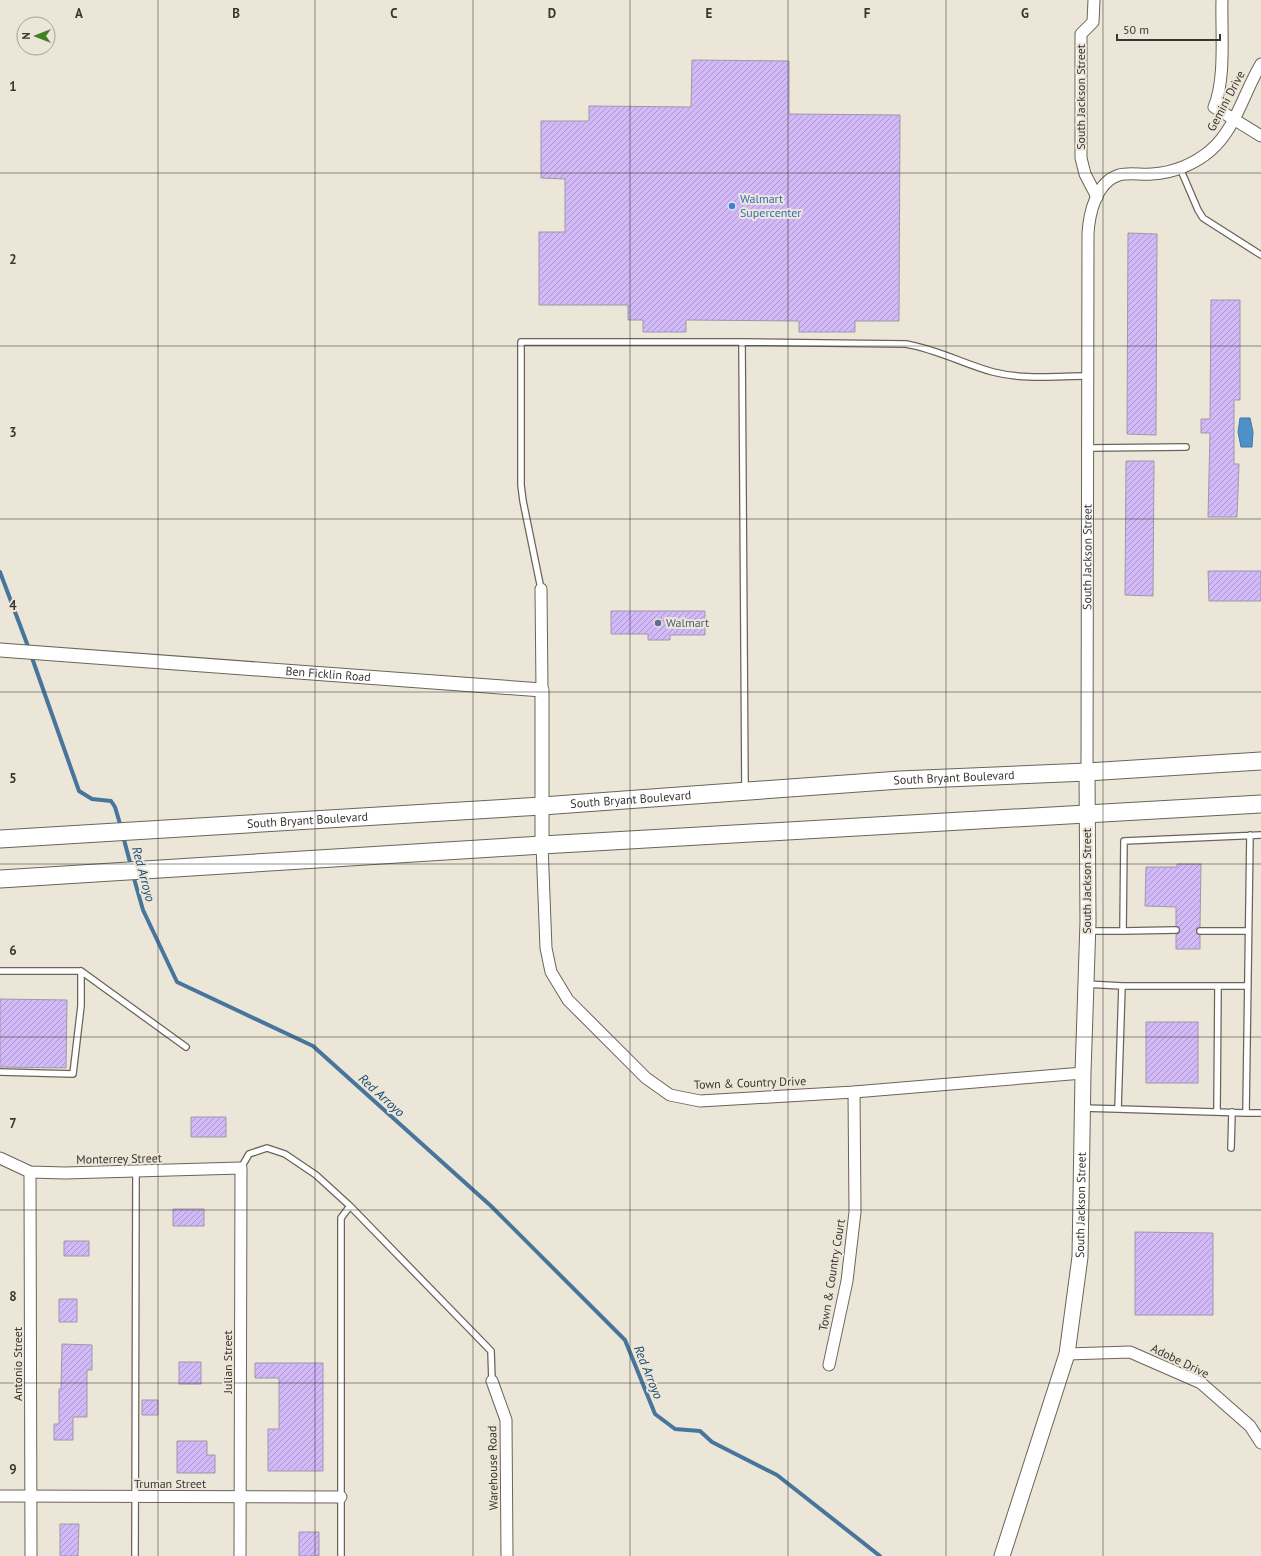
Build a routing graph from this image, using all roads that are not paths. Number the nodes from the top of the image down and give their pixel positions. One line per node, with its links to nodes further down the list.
1 (1094, 0): 7 (street, South Jackson Street)
2 (1222, 0): 4 (street)
3 (1261, 64): 4 (street, Gemini Drive)
4 (1234, 118): 5 (street); 6 (street, Gemini Drive)
5 (1261, 136)
6 (1180, 168): 7 (street, Gemini Drive); 8 (lane)
7 (1100, 192): 10 (street, South Jackson Street)
8 (1261, 255)
9 (742, 342): 10 (lane); 13 (lane); 18 (lane)
10 (1088, 376): 12 (street, South Jackson Street)
11 (1186, 447): 12 (lane)
12 (1088, 448): 17 (street, South Jackson Street)
13 (541, 589): 15 (street)
14 (0, 650): 15 (street, Ben Ficklin Road)
15 (542, 690): 20 (street)
16 (1261, 761): 17 (main road, South Bryant Boulevard)
17 (1087, 772): 18 (main road, South Bryant Boulevard); 21 (main road, South Jackson Street)
18 (745, 792): 20 (main road, South Bryant Boulevard)
19 (1261, 804): 21 (main road)
20 (542, 806): 24 (main road, South Bryant Boulevard); 25 (street)
21 (1088, 813): 25 (main road); 28 (main road, South Jackson Street)
22 (1250, 835): 23 (lane); 29 (lane); 31 (lane)
23 (1261, 835)
24 (0, 839)
25 (542, 845): 26 (main road); 41 (street, Town & Country Drive)
26 (0, 879)
27 (1176, 930): 29 (lane)
28 (1088, 931): 29 (lane); 34 (main road, South Jackson Street)
29 (1123, 931)
30 (1200, 931): 31 (lane)
31 (1248, 931): 36 (lane)
32 (0, 970): 33 (lane)
33 (81, 971): 38 (lane); 39 (lane)
34 (1086, 984): 35 (lane); 40 (main road, South Jackson Street)
35 (1122, 986): 37 (lane); 43 (lane)
36 (1248, 986): 37 (lane); 46 (lane)
37 (1218, 987): 44 (lane)
38 (186, 1047)
39 (0, 1072)
40 (1082, 1073): 41 (street, Town & Country Drive); 42 (main road, South Jackson Street)
41 (854, 1092): 55 (street, Town & Country Court)
42 (1082, 1108): 43 (lane); 54 (main road, South Jackson Street)
43 (1118, 1109): 44 (lane)
44 (1217, 1111): 45 (lane)
45 (1232, 1112): 46 (lane); 48 (lane)
46 (1246, 1113): 47 (lane)
47 (1261, 1113)
48 (1231, 1148)
49 (0, 1158): 52 (street, Monterrey Street)
50 (241, 1168): 51 (street, Monterrey Street); 53 (lane); 62 (street, Julian Street)
51 (136, 1171): 52 (street, Monterrey Street); 61 (lane)
52 (30, 1172): 60 (street, Antonio Street)
53 (350, 1206): 56 (lane); 63 (lane)
54 (1067, 1354): 57 (street, Adobe Drive); 69 (main road, South Jackson Street)
55 (830, 1365)
56 (492, 1382): 68 (street, Warehouse Road)
57 (1256, 1426): 58 (street, Adobe Drive)
58 (1261, 1443)
59 (0, 1496): 60 (street, Truman Street)
60 (31, 1496): 61 (street, Truman Street); 64 (street, Antonio Street)
61 (135, 1497): 62 (street, Truman Street); 65 (lane)
62 (240, 1497): 63 (street, Truman Street); 66 (street, Julian Street)
63 (341, 1497): 67 (lane)
64 (31, 1556)
65 (135, 1556)
66 (240, 1556)
67 (341, 1556)
68 (507, 1556)
69 (1002, 1556)

